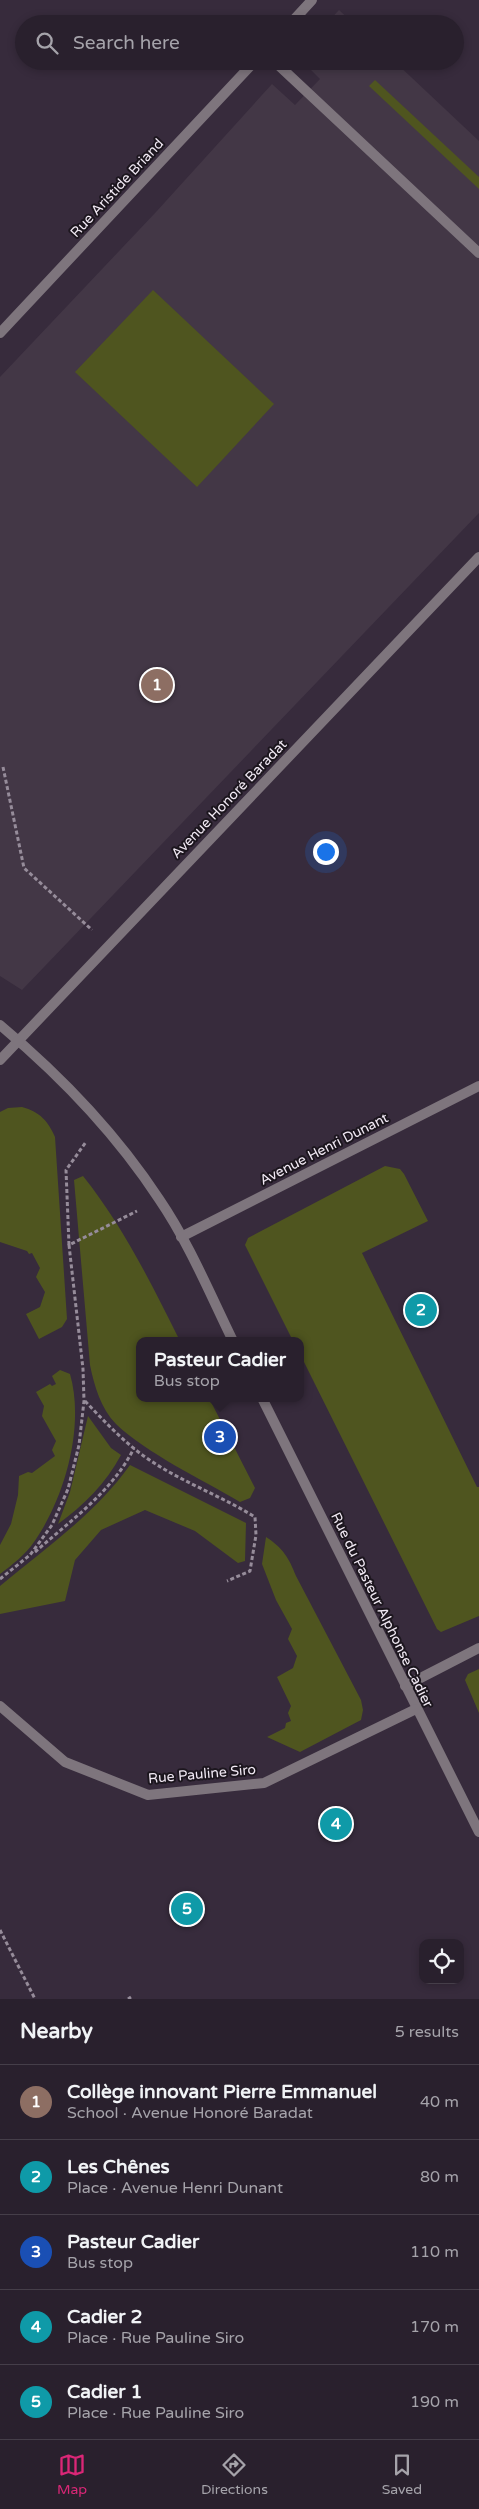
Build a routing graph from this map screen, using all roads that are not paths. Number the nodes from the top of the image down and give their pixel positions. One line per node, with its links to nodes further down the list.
1 (312, 0): 2 (street)
2 (298, 15)
3 (247, 70): 6 (street, Rue Aristide Briand)
4 (284, 70): 5 (street)
5 (479, 253)
6 (0, 333)
7 (479, 557): 9 (street, Avenue Honoré Baradat)
8 (0, 1025): 9 (street)
9 (19, 1040): 10 (street, Avenue Honoré Baradat); 12 (street)
10 (0, 1060)
11 (479, 1086): 12 (street, Avenue Henri Dunant)
12 (182, 1238): 13 (street)
13 (232, 1337)
14 (264, 1402): 16 (street, Rue du Pasteur Alphonse Cadier)
15 (479, 1648): 16 (street)
16 (405, 1686): 18 (street, Rue du Pasteur Alphonse Cadier)
17 (0, 1706): 18 (street, Rue Pauline Siro)
18 (416, 1709): 19 (street, Rue du Pasteur Alphonse Cadier)
19 (479, 1832)

